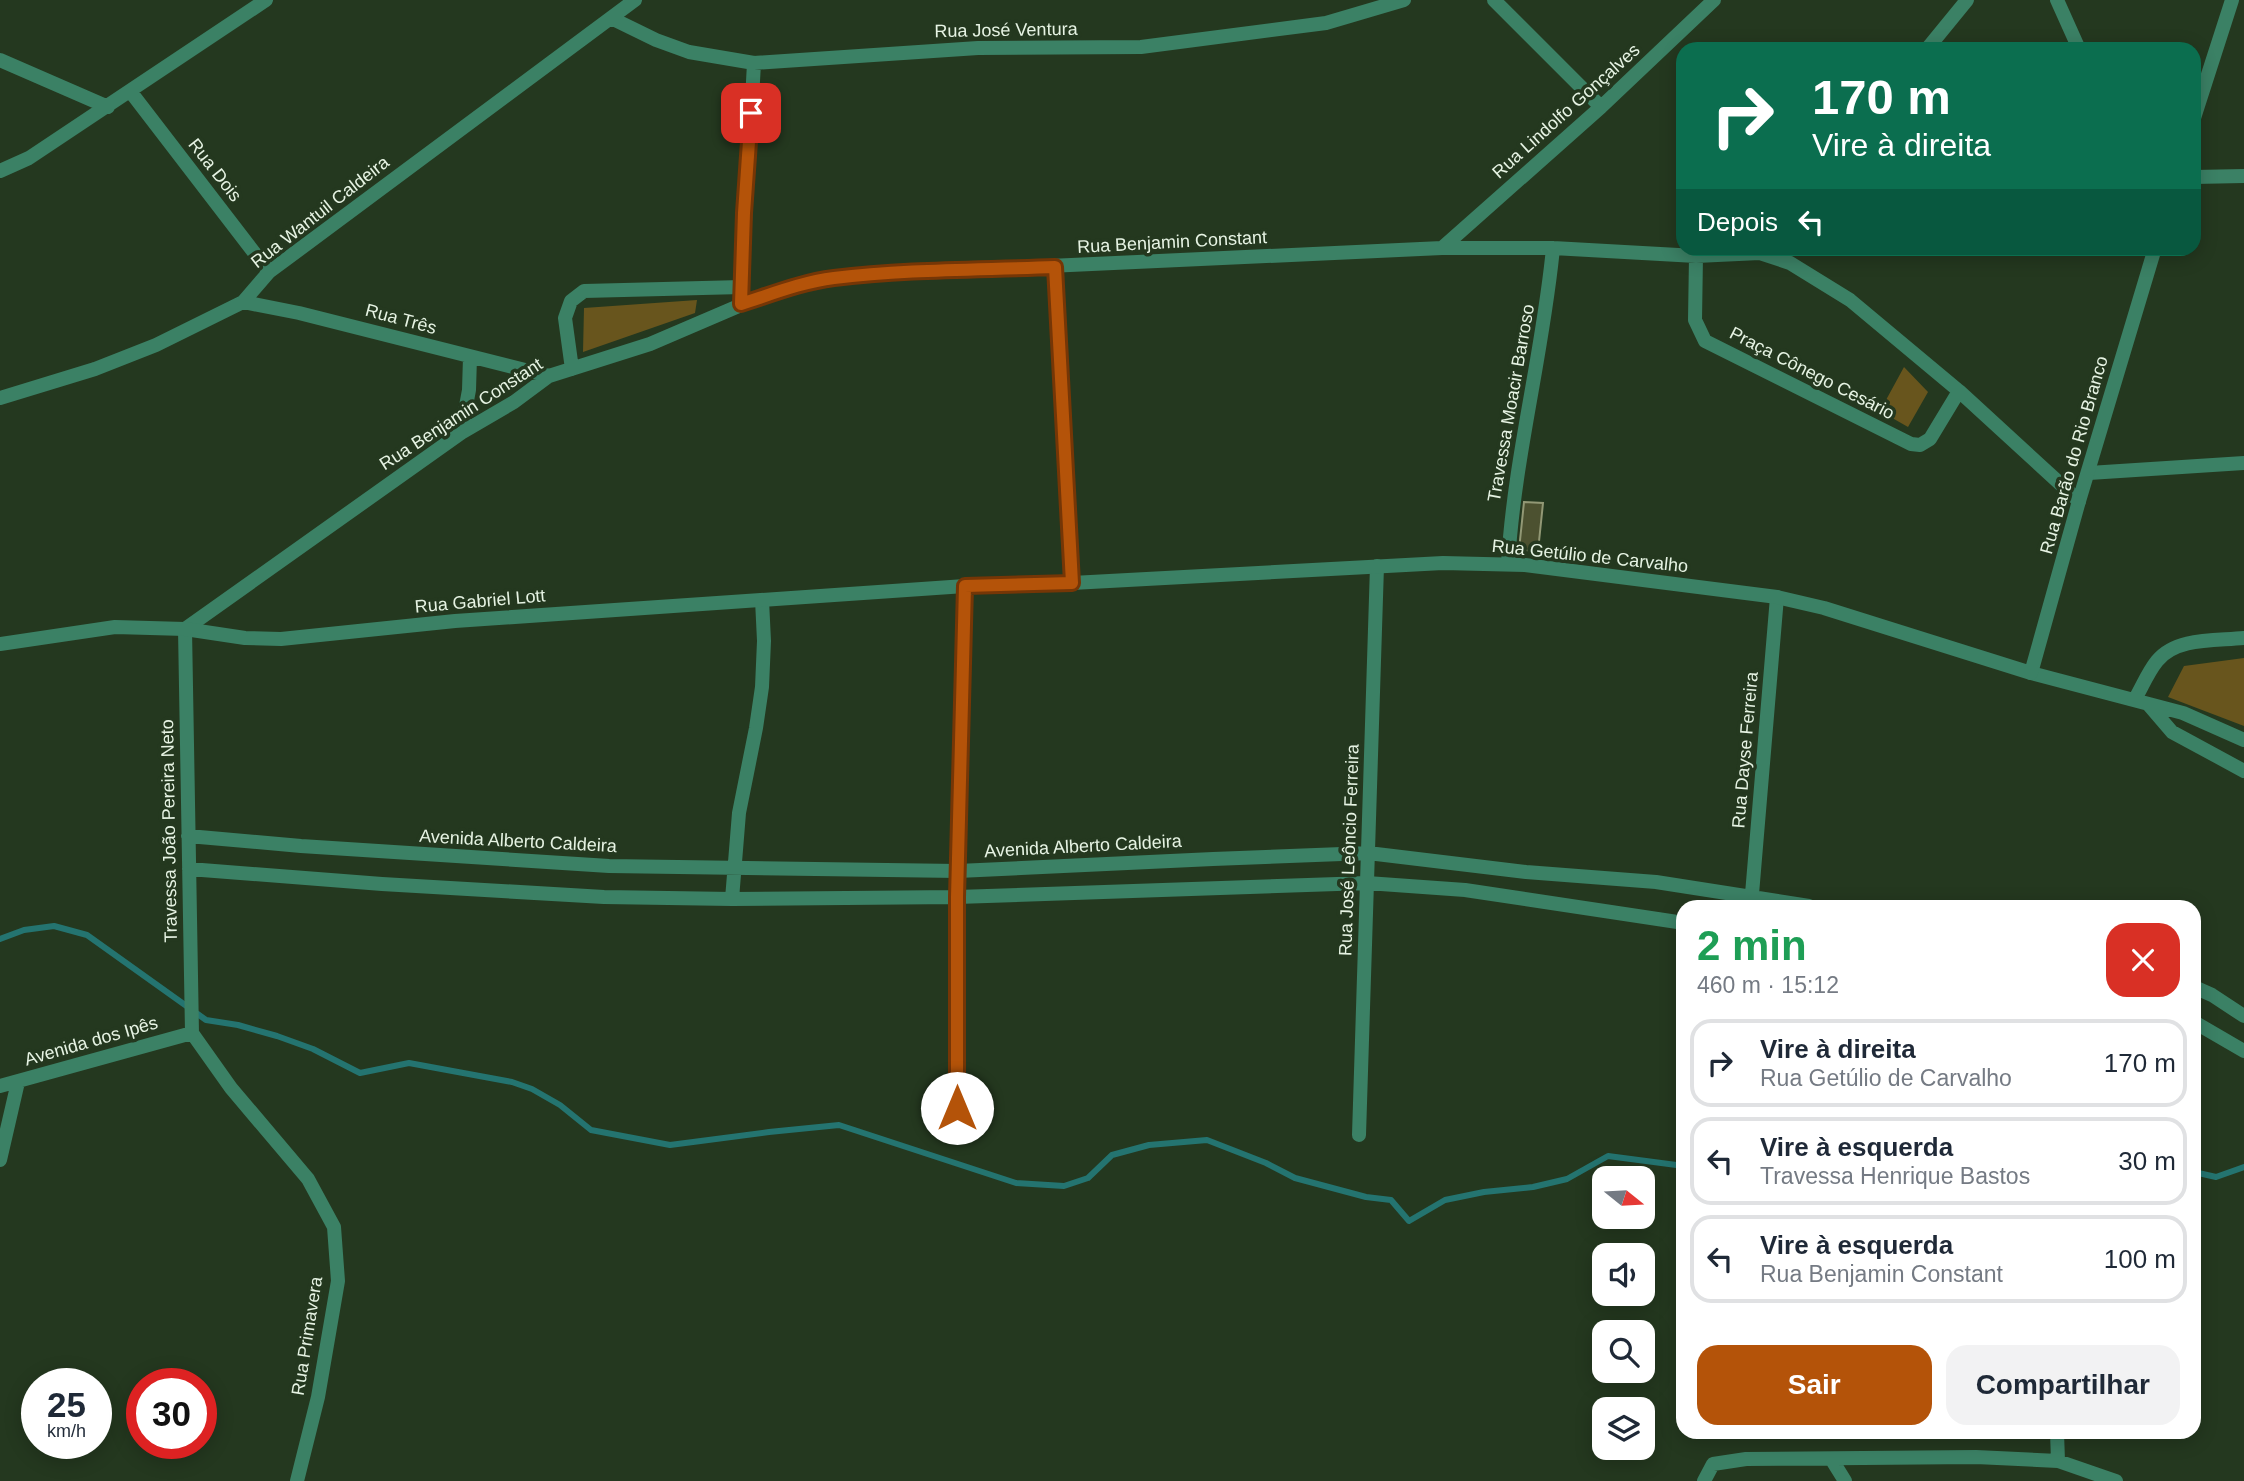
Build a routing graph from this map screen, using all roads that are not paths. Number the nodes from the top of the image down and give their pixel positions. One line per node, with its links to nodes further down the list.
1 (266, 0): 14 (street)
2 (635, 0): 9 (street, Rua Wantuil Caldeira)
3 (1404, 0): 13 (street, Rua José Ventura)
4 (1494, 0): 17 (street)
5 (1714, 0): 17 (street, Rua Lindolfo Gonçalves)
6 (1967, 0): 10 (street)
7 (2057, 0): 11 (street)
8 (2232, 0): 15 (street)
9 (611, 18): 13 (street, Rua José Ventura); 28 (street, Rua Wantuil Caldeira)
10 (1933, 42)
11 (2075, 42)
12 (0, 60): 16 (street)
13 (754, 63): 29 (street)
14 (130, 91): 16 (street); 28 (street, Rua Dois)
15 (2201, 96)
16 (108, 107): 18 (street)
17 (1601, 107): 21 (street, Rua Lindolfo Gonçalves)
18 (0, 171)
19 (2244, 176): 20 (street)
20 (2201, 177)
21 (1443, 248): 22 (street, Rua Benjamin Constant); 27 (street, Rua Benjamin Constant)
22 (1553, 248): 23 (street, Rua Benjamin Constant); 41 (street, Travessa Moacir Barroso)
23 (1676, 255)
24 (1696, 256): 35 (street, Praça Cônego Cesário)
25 (1773, 256): 35 (street, Rua Benjamin Constant)
26 (2153, 256): 39 (street, Rua Barão do Rio Branco)
27 (1055, 267): 31 (street, Rua Benjamin Constant); 43 (street)
28 (269, 272): 30 (street, Rua Wantuil Caldeira)
29 (742, 287): 31 (street); 33 (street)
30 (243, 302): 32 (street, Rua Três); 36 (street, Rua Wantuil Caldeira)
31 (741, 304): 33 (street, Rua Benjamin Constant)
32 (470, 357): 34 (street, Rua Três); 37 (street)
33 (572, 369): 34 (street, Rua Benjamin Constant)
34 (549, 376): 37 (street, Rua Benjamin Constant)
35 (1959, 391): 40 (street, Rua Benjamin Constant)
36 (0, 398)
37 (461, 433): 47 (street, Rua Benjamin Constant)
38 (2244, 463): 39 (street)
39 (2089, 473): 40 (street, Rua Barão do Rio Branco)
40 (2079, 501): 50 (street, Rua Barão do Rio Branco)
41 (1508, 564): 42 (street, Rua Getúlio de Carvalho); 45 (street, Rua Getúlio de Carvalho)
42 (1377, 566): 43 (street, Rua Getúlio de Carvalho); 55 (street, Rua José Leôncio Ferreira)
43 (1072, 583): 44 (street, Rua Getúlio de Carvalho)
44 (965, 586): 46 (street, Rua Gabriel Lott); 58 (street)
45 (1777, 597): 50 (street, Rua Getúlio de Carvalho); 63 (street, Rua Dayse Ferreira)
46 (762, 600): 47 (street, Rua Gabriel Lott); 56 (street)
47 (185, 629): 49 (street, Rua Gabriel Lott); 54 (street, Travessa João Pereira Neto)
48 (2244, 638): 51 (street)
49 (0, 644)
50 (2031, 673): 51 (street, Rua Getúlio de Carvalho)
51 (2141, 701): 52 (street, Rua Getúlio de Carvalho); 53 (street)
52 (2244, 740)
53 (2244, 771)
54 (188, 836): 56 (street, Avenida Alberto Caldeira); 57 (street, Travessa João Pereira Neto)
55 (1368, 853): 58 (street, Avenida Alberto Caldeira); 59 (street, Rua José Leôncio Ferreira); 62 (street, Avenida Alberto Caldeira)
56 (733, 867): 58 (street, Avenida Alberto Caldeira); 61 (street)
57 (189, 869): 61 (street); 68 (street, Travessa João Pereira Neto)
58 (958, 871): 60 (street)
59 (1367, 883): 60 (street); 64 (street); 73 (street, Rua José Leôncio Ferreira)
60 (957, 897): 61 (street); 72 (street)
61 (732, 899)
62 (1742, 900)
63 (1752, 900)
64 (1676, 922)
65 (2201, 990): 66 (street)
66 (2244, 1016)
67 (2201, 1026): 69 (street)
68 (192, 1029): 70 (street, Avenida dos Ipês); 78 (street, Rua Primavera)
69 (2244, 1051)
70 (18, 1082): 71 (street, Avenida dos Ipês); 74 (street)
71 (0, 1086)
72 (957, 1108)
73 (1359, 1135)
74 (0, 1160)
75 (2057, 1439): 77 (street)
76 (1832, 1460): 77 (street); 79 (street); 80 (street)
77 (2059, 1461): 81 (street)
78 (297, 1481)
79 (1704, 1481)
80 (1845, 1481)
81 (2116, 1481)

